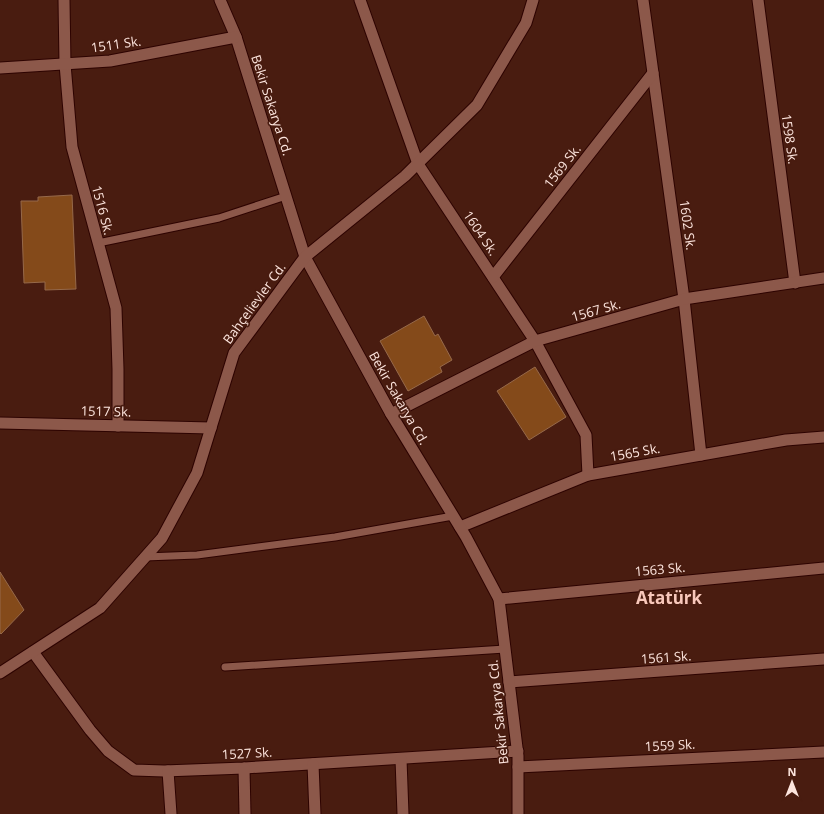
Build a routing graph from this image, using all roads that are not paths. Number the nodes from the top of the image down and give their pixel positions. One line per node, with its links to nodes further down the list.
1 (64, 0): 8 (street, 1516 Sk.)
2 (220, 0): 7 (street, Bekir Sakarya Cd.)
3 (360, 0): 11 (street, 1604 Sk.)
4 (534, 0): 11 (street, Bahçelievler Cd.)
5 (643, 0): 10 (street, 1602 Sk.)
6 (758, 0): 17 (street, 1598 Sk.)
7 (236, 37): 8 (street, 1511 Sk.); 12 (street, Bekir Sakarya Cd.)
8 (65, 64): 9 (street, 1511 Sk.); 13 (street, 1516 Sk.)
9 (0, 68)
10 (653, 73): 15 (street, 1569 Sk.); 18 (street, 1602 Sk.)
11 (418, 164): 14 (street, Bahçelievler Cd.); 15 (street, 1604 Sk.)
12 (286, 196): 13 (lane); 14 (street, Bekir Sakarya Cd.)
13 (98, 243): 22 (street, 1516 Sk.)
14 (305, 257): 20 (street, Bekir Sakarya Cd.); 23 (street, Bahçelievler Cd.)
15 (493, 277): 19 (street, 1604 Sk.)
16 (824, 278): 17 (street, 1567 Sk.)
17 (795, 282): 18 (street, 1567 Sk.)
18 (684, 299): 19 (street, 1567 Sk.); 25 (street, 1602 Sk.)
19 (535, 341): 20 (street, 1567 Sk.); 26 (street, 1604 Sk.)
20 (391, 414): 27 (street, Bekir Sakarya Cd.)
21 (0, 423): 22 (street, 1517 Sk.)
22 (118, 426): 23 (street, 1517 Sk.)
23 (211, 428): 29 (street, Bahçelievler Cd.)
24 (824, 437): 25 (street, 1565 Sk.)
25 (701, 455): 26 (street, 1565 Sk.)
26 (588, 474): 28 (street, 1565 Sk.)
27 (453, 516): 28 (street, Bekir Sakarya Cd.); 29 (lane)
28 (460, 527): 31 (street, Bekir Sakarya Cd.)
29 (145, 557): 33 (street, Bahçelievler Cd.)
30 (824, 568): 31 (street, 1563 Sk.)
31 (499, 598): 32 (street, Bekir Sakarya Cd.)
32 (505, 649): 35 (lane); 37 (street, Bekir Sakarya Cd.)
33 (34, 652): 36 (street, Bahçelievler Cd.); 44 (street, 1527 Sk.)
34 (824, 658): 37 (street, 1561 Sk.)
35 (225, 667)
36 (0, 673)
37 (509, 682): 38 (street, Bekir Sakarya Cd.)
38 (518, 752): 40 (street, 1527 Sk.); 42 (street, Bekir Sakarya Cd.)
39 (824, 752): 42 (street, 1559 Sk.)
40 (400, 759): 41 (street, 1527 Sk.); 48 (street)
41 (313, 764): 43 (street, 1527 Sk.); 47 (street)
42 (518, 767): 49 (street, Bekir Sakarya Cd.)
43 (244, 768): 44 (street, 1527 Sk.); 46 (street)
44 (168, 771): 45 (street)
45 (171, 814)
46 (245, 814)
47 (315, 814)
48 (402, 814)
49 (518, 814)

